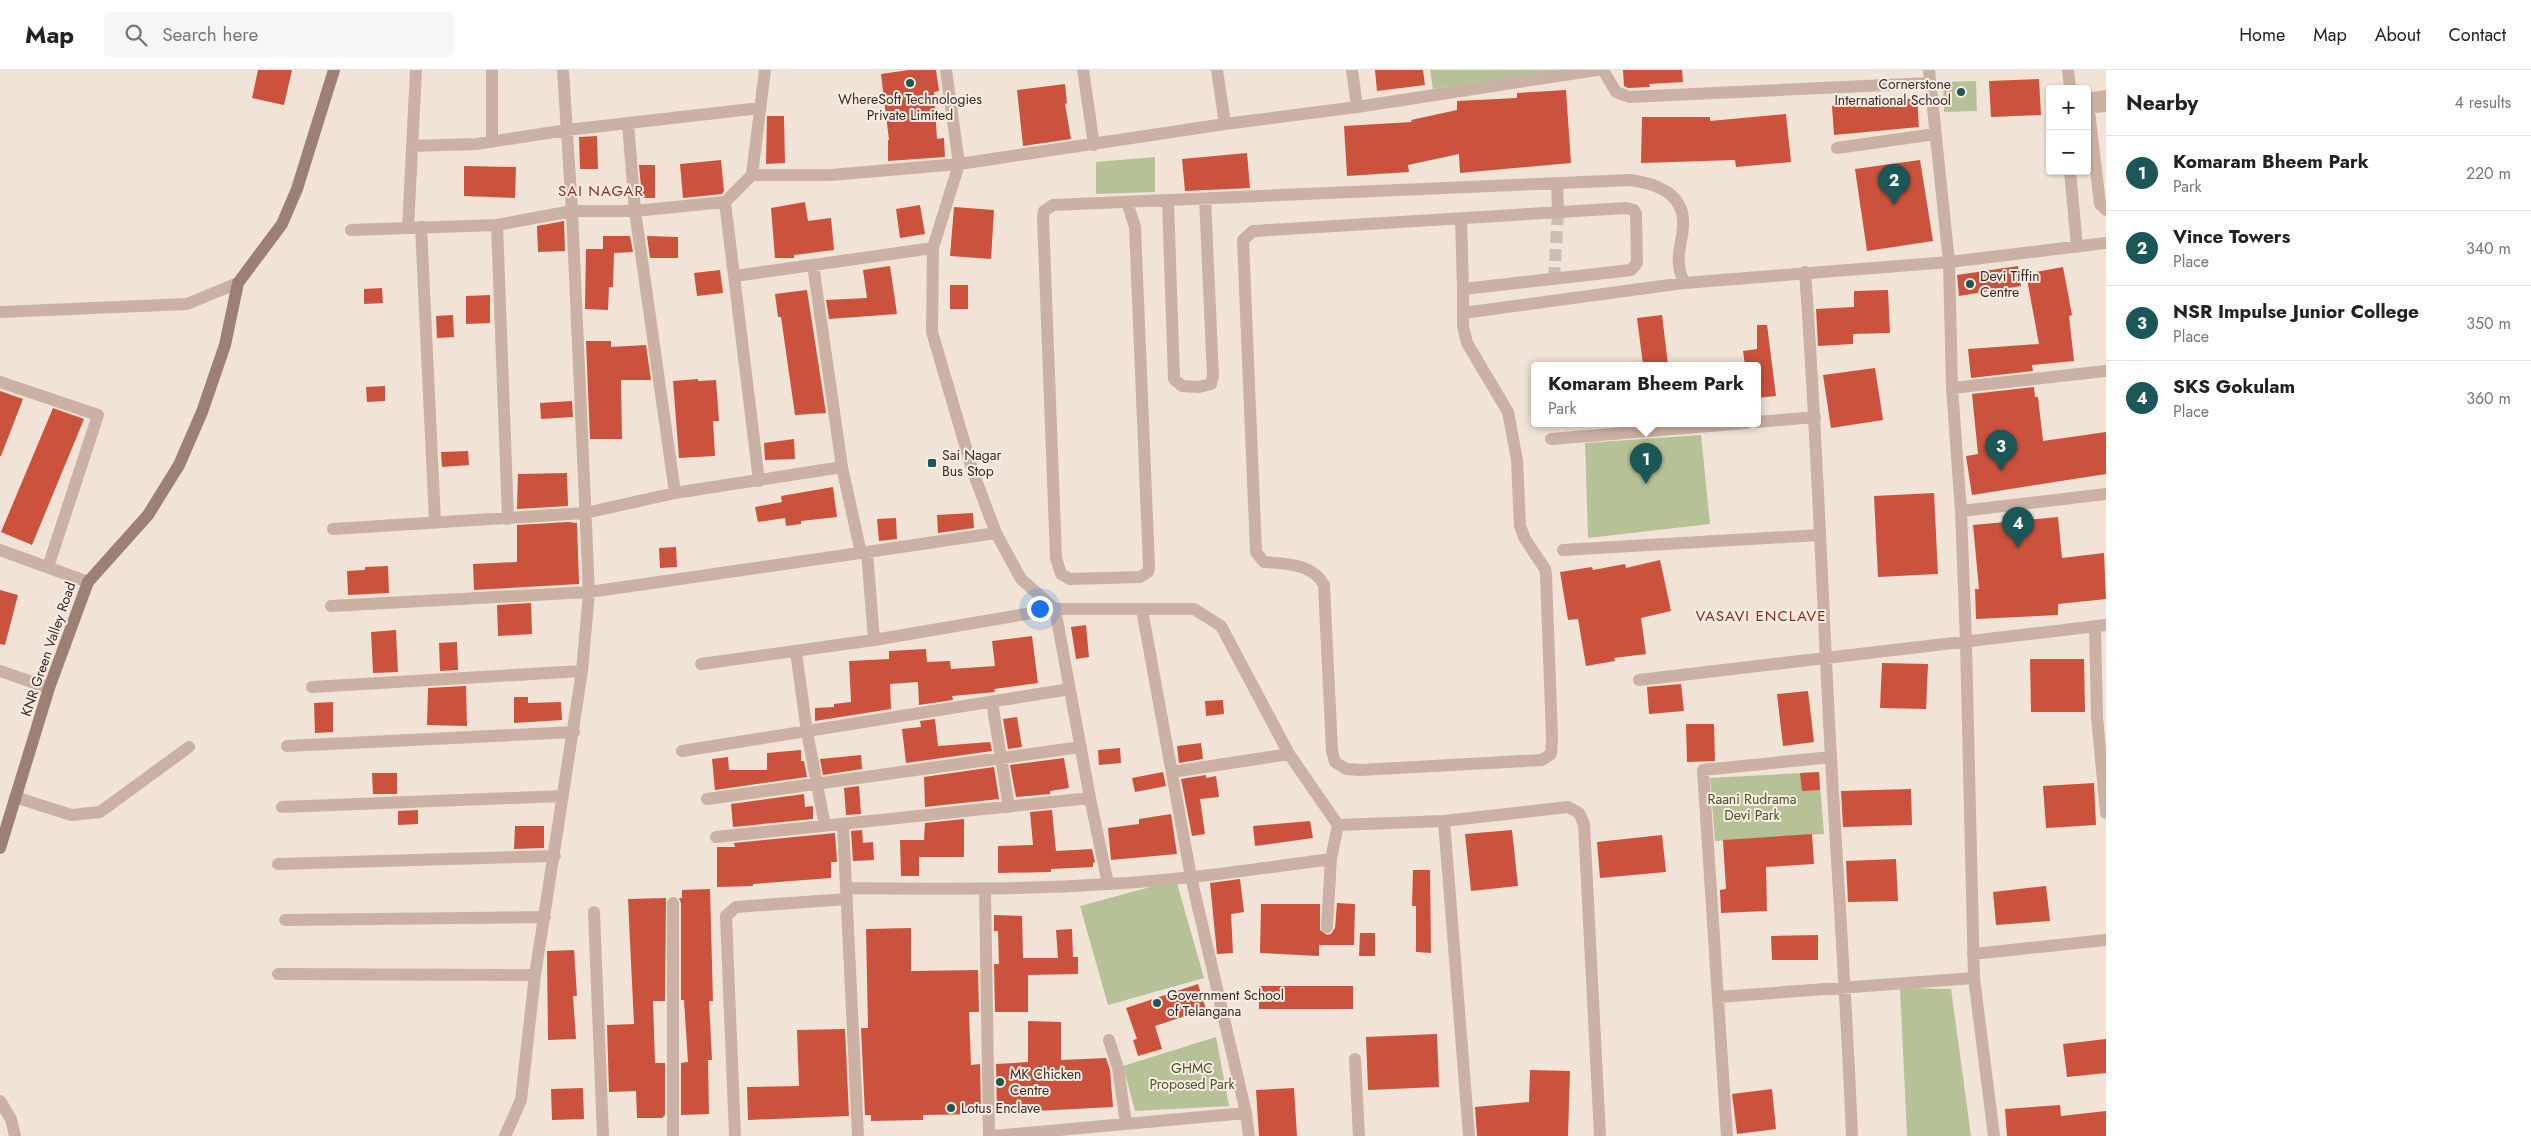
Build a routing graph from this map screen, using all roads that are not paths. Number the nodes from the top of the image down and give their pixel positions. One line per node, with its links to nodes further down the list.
1 (334, 70): 55 (street, KNR Green Valley Road)
2 (416, 70): 29 (street)
3 (492, 70): 27 (street)
4 (563, 70): 24 (street)
5 (765, 70): 20 (street)
6 (946, 70): 31 (street)
7 (1083, 70): 28 (street)
8 (1217, 70): 23 (street)
9 (1352, 70): 19 (street)
10 (1597, 70): 19 (street)
11 (1603, 70): 14 (street)
12 (1929, 70): 14 (street)
13 (2068, 70): 15 (street)
14 (1930, 84): 26 (street)
15 (2070, 85)
16 (2106, 96): 17 (street)
17 (2091, 98)
18 (2106, 106): 21 (street)
19 (1357, 107): 23 (street)
20 (760, 108): 22 (street); 32 (street)
21 (2091, 108)
22 (628, 123): 24 (street); 41 (street)
23 (1225, 124): 28 (street)
24 (568, 130): 27 (street); 40 (street)
25 (2090, 130): 39 (street)
26 (1935, 134): 30 (street); 50 (street)
27 (492, 142): 29 (street)
28 (1094, 145): 31 (street)
29 (412, 146): 45 (street)
30 (1837, 148)
31 (959, 164): 32 (street); 49 (street)
32 (752, 175): 37 (street)
33 (2070, 175): 48 (street)
34 (1557, 183): 35 (street); 42 (street); 56 (street)
35 (1205, 199): 36 (street); 36 (street)
36 (1168, 201): 38 (street)
37 (725, 202): 41 (street); 53 (street)
38 (1132, 202): 38 (street)
39 (2106, 210)
40 (572, 211): 41 (street); 44 (street); 73 (street)
41 (635, 211): 70 (street)
42 (1558, 213): 43 (street); 54 (street)
43 (1461, 218): 57 (street); 60 (street)
44 (498, 225): 45 (street); 74 (street)
45 (414, 227): 46 (street); 75 (street)
46 (351, 230)
47 (2106, 243): 48 (street)
48 (2077, 247): 50 (street)
49 (933, 248): 51 (street); 77 (street)
50 (1950, 262): 52 (street); 63 (street)
51 (813, 265): 53 (street); 68 (street)
52 (1805, 272): 56 (street); 64 (street)
53 (735, 276): 69 (street)
54 (1554, 278): 57 (street); 58 (street)
55 (238, 284): 59 (street); 83 (street, KNR Green Valley Road)
56 (1684, 284): 58 (street)
57 (1463, 289): 60 (street)
58 (1558, 300): 60 (street)
59 (0, 312)
60 (1463, 313)
61 (2106, 371): 63 (street)
62 (0, 382): 82 (street)
63 (1952, 388): 72 (street)
64 (1815, 417): 65 (street); 78 (street)
65 (1761, 422)
66 (1694, 427): 67 (street)
67 (1551, 438)
68 (842, 467): 69 (street); 81 (street)
69 (759, 481): 70 (street)
70 (675, 494): 73 (street)
71 (2106, 494): 72 (street)
72 (1961, 512): 90 (street)
73 (585, 513): 74 (street); 84 (street)
74 (508, 519): 75 (street)
75 (435, 522): 76 (street)
76 (334, 529)
77 (996, 533): 81 (street); 86 (street)
78 (1820, 535): 80 (street); 92 (street)
79 (0, 550): 82 (street)
80 (1563, 550)
81 (864, 552): 84 (street); 89 (street)
82 (48, 567): 83 (street)
83 (88, 582): 98 (street, KNR Green Valley Road)
84 (589, 592): 85 (street); 95 (street)
85 (331, 606)
86 (1055, 609): 87 (street); 89 (street); 99 (street)
87 (1142, 610): 108 (street); 111 (street)
88 (2100, 626): 90 (street); 101 (street)
89 (874, 640): 91 (street)
90 (1966, 642): 92 (street); 139 (street)
91 (796, 652): 93 (street); 103 (street)
92 (1827, 657): 96 (street); 109 (street)
93 (701, 664)
94 (0, 671): 98 (street)
95 (582, 671): 97 (street); 102 (street)
96 (1639, 680)
97 (312, 687)
98 (49, 688): 114 (street, KNR Green Valley Road)
99 (1070, 689): 100 (street); 106 (street)
100 (992, 702): 103 (street); 110 (street)
101 (2102, 717): 119 (street)
102 (574, 732): 104 (street); 113 (street)
103 (807, 732): 107 (street); 112 (street)
104 (287, 746)
105 (189, 747): 114 (street)
106 (1080, 747): 110 (street); 115 (street)
107 (682, 751)
108 (1289, 754): 111 (street); 122 (street)
109 (1831, 757): 143 (street); 144 (street)
110 (1001, 758): 112 (street); 118 (street)
111 (1172, 772): 129 (street)
112 (817, 784): 116 (street); 123 (street)
113 (563, 796): 117 (street); 126 (street)
114 (14, 798): 125 (street, KNR Green Valley Road)
115 (1090, 798): 118 (street); 130 (street)
116 (708, 799)
117 (282, 807)
118 (1008, 807): 121 (street)
119 (2106, 813)
120 (1444, 821): 122 (street); 159 (street); 160 (street)
121 (843, 824): 123 (street); 132 (street)
122 (1338, 825): 127 (street)
123 (826, 826): 124 (street)
124 (716, 838)
125 (0, 848)
126 (556, 856): 128 (street); 135 (street)
127 (1331, 859): 129 (street); 137 (street)
128 (278, 864)
129 (1191, 878): 130 (street); 148 (street)
130 (1108, 884): 131 (street)
131 (985, 890): 132 (street); 156 (street)
132 (846, 894): 154 (street); 155 (street)
133 (673, 903): 153 (street)
134 (594, 912): 152 (street)
135 (545, 917): 136 (street); 141 (street)
136 (285, 920)
137 (1327, 927)
138 (2106, 940): 139 (street)
139 (1973, 954): 142 (street)
140 (278, 974): 141 (street)
141 (535, 975): 151 (street)
142 (1974, 978): 143 (street); 163 (street)
143 (1846, 988): 144 (street); 162 (street)
144 (1718, 997): 161 (street)
145 (1109, 1040): 149 (street)
146 (1355, 1059): 158 (street)
147 (0, 1101): 150 (street)
148 (1246, 1113): 149 (street); 157 (street)
149 (1126, 1124): 156 (street)
150 (16, 1136)
151 (505, 1136)
152 (603, 1136)
153 (673, 1136)
154 (735, 1136)
155 (858, 1136)
156 (991, 1136)
157 (1249, 1136)
158 (1359, 1136)
159 (1469, 1136)
160 (1600, 1136)
161 (1727, 1136)
162 (1852, 1136)
163 (1994, 1136)

